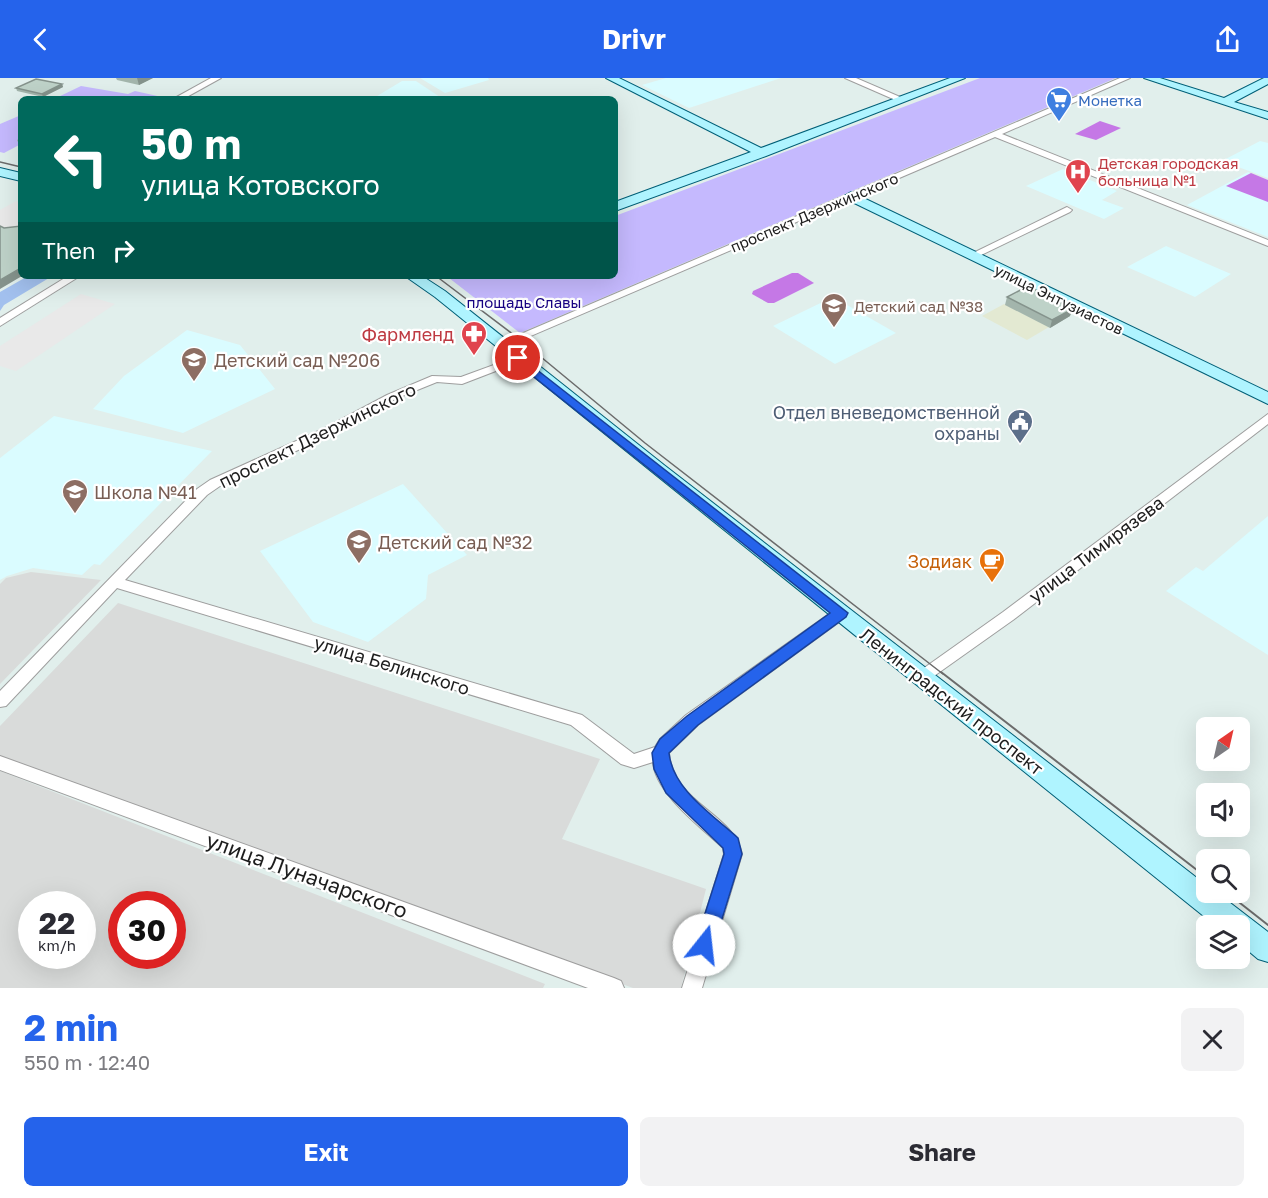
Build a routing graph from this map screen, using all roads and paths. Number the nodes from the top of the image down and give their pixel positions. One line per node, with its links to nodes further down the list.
1 (217, 78): 9 (street)
2 (611, 78): 15 (street)
3 (849, 78): 10 (street)
4 (960, 78): 10 (street)
5 (1126, 78): 14 (street, проспект Дзержинского)
6 (1149, 78): 11 (street)
7 (1166, 78): 11 (street)
8 (1268, 80): 11 (street)
9 (183, 96)
10 (903, 100): 15 (street)
11 (1228, 100): 12 (street); 13 (street)
12 (1268, 111)
13 (1268, 116)
14 (995, 134): 18 (street, проспект Дзержинского); 21 (street)
15 (762, 153): 19 (street)
16 (0, 172): 17 (street)
17 (18, 176)
18 (851, 196): 22 (street, улица Энтузиастов); 26 (street, проспект Дзержинского)
19 (618, 206)
20 (1067, 210): 22 (street)
21 (1268, 243)
22 (972, 256): 28 (street, улица Энтузиастов)
23 (70, 279): 25 (street)
24 (423, 279): 26 (street, Ленинградский проспект)
25 (0, 323)
26 (501, 345): 27 (street, Ленинградский проспект)
27 (518, 358): 30 (street, проспект Дзержинского); 31 (street, Ленинградский проспект)
28 (1268, 399)
29 (1268, 418): 32 (street, улица Тимирязева)
30 (113, 582): 33 (street, проспект Дзержинского); 34 (street, улица Белинского)
31 (841, 613): 32 (street, Ленинградский проспект); 34 (street)
32 (922, 677): 36 (street, Ленинградский проспект)
33 (0, 701)
34 (661, 753): 40 (street)
35 (0, 763): 39 (street, улица Луначарского)
36 (1225, 915)
37 (1250, 935): 38 (street, Ленинградский проспект)
38 (1268, 949)
39 (614, 988)
40 (692, 988)

